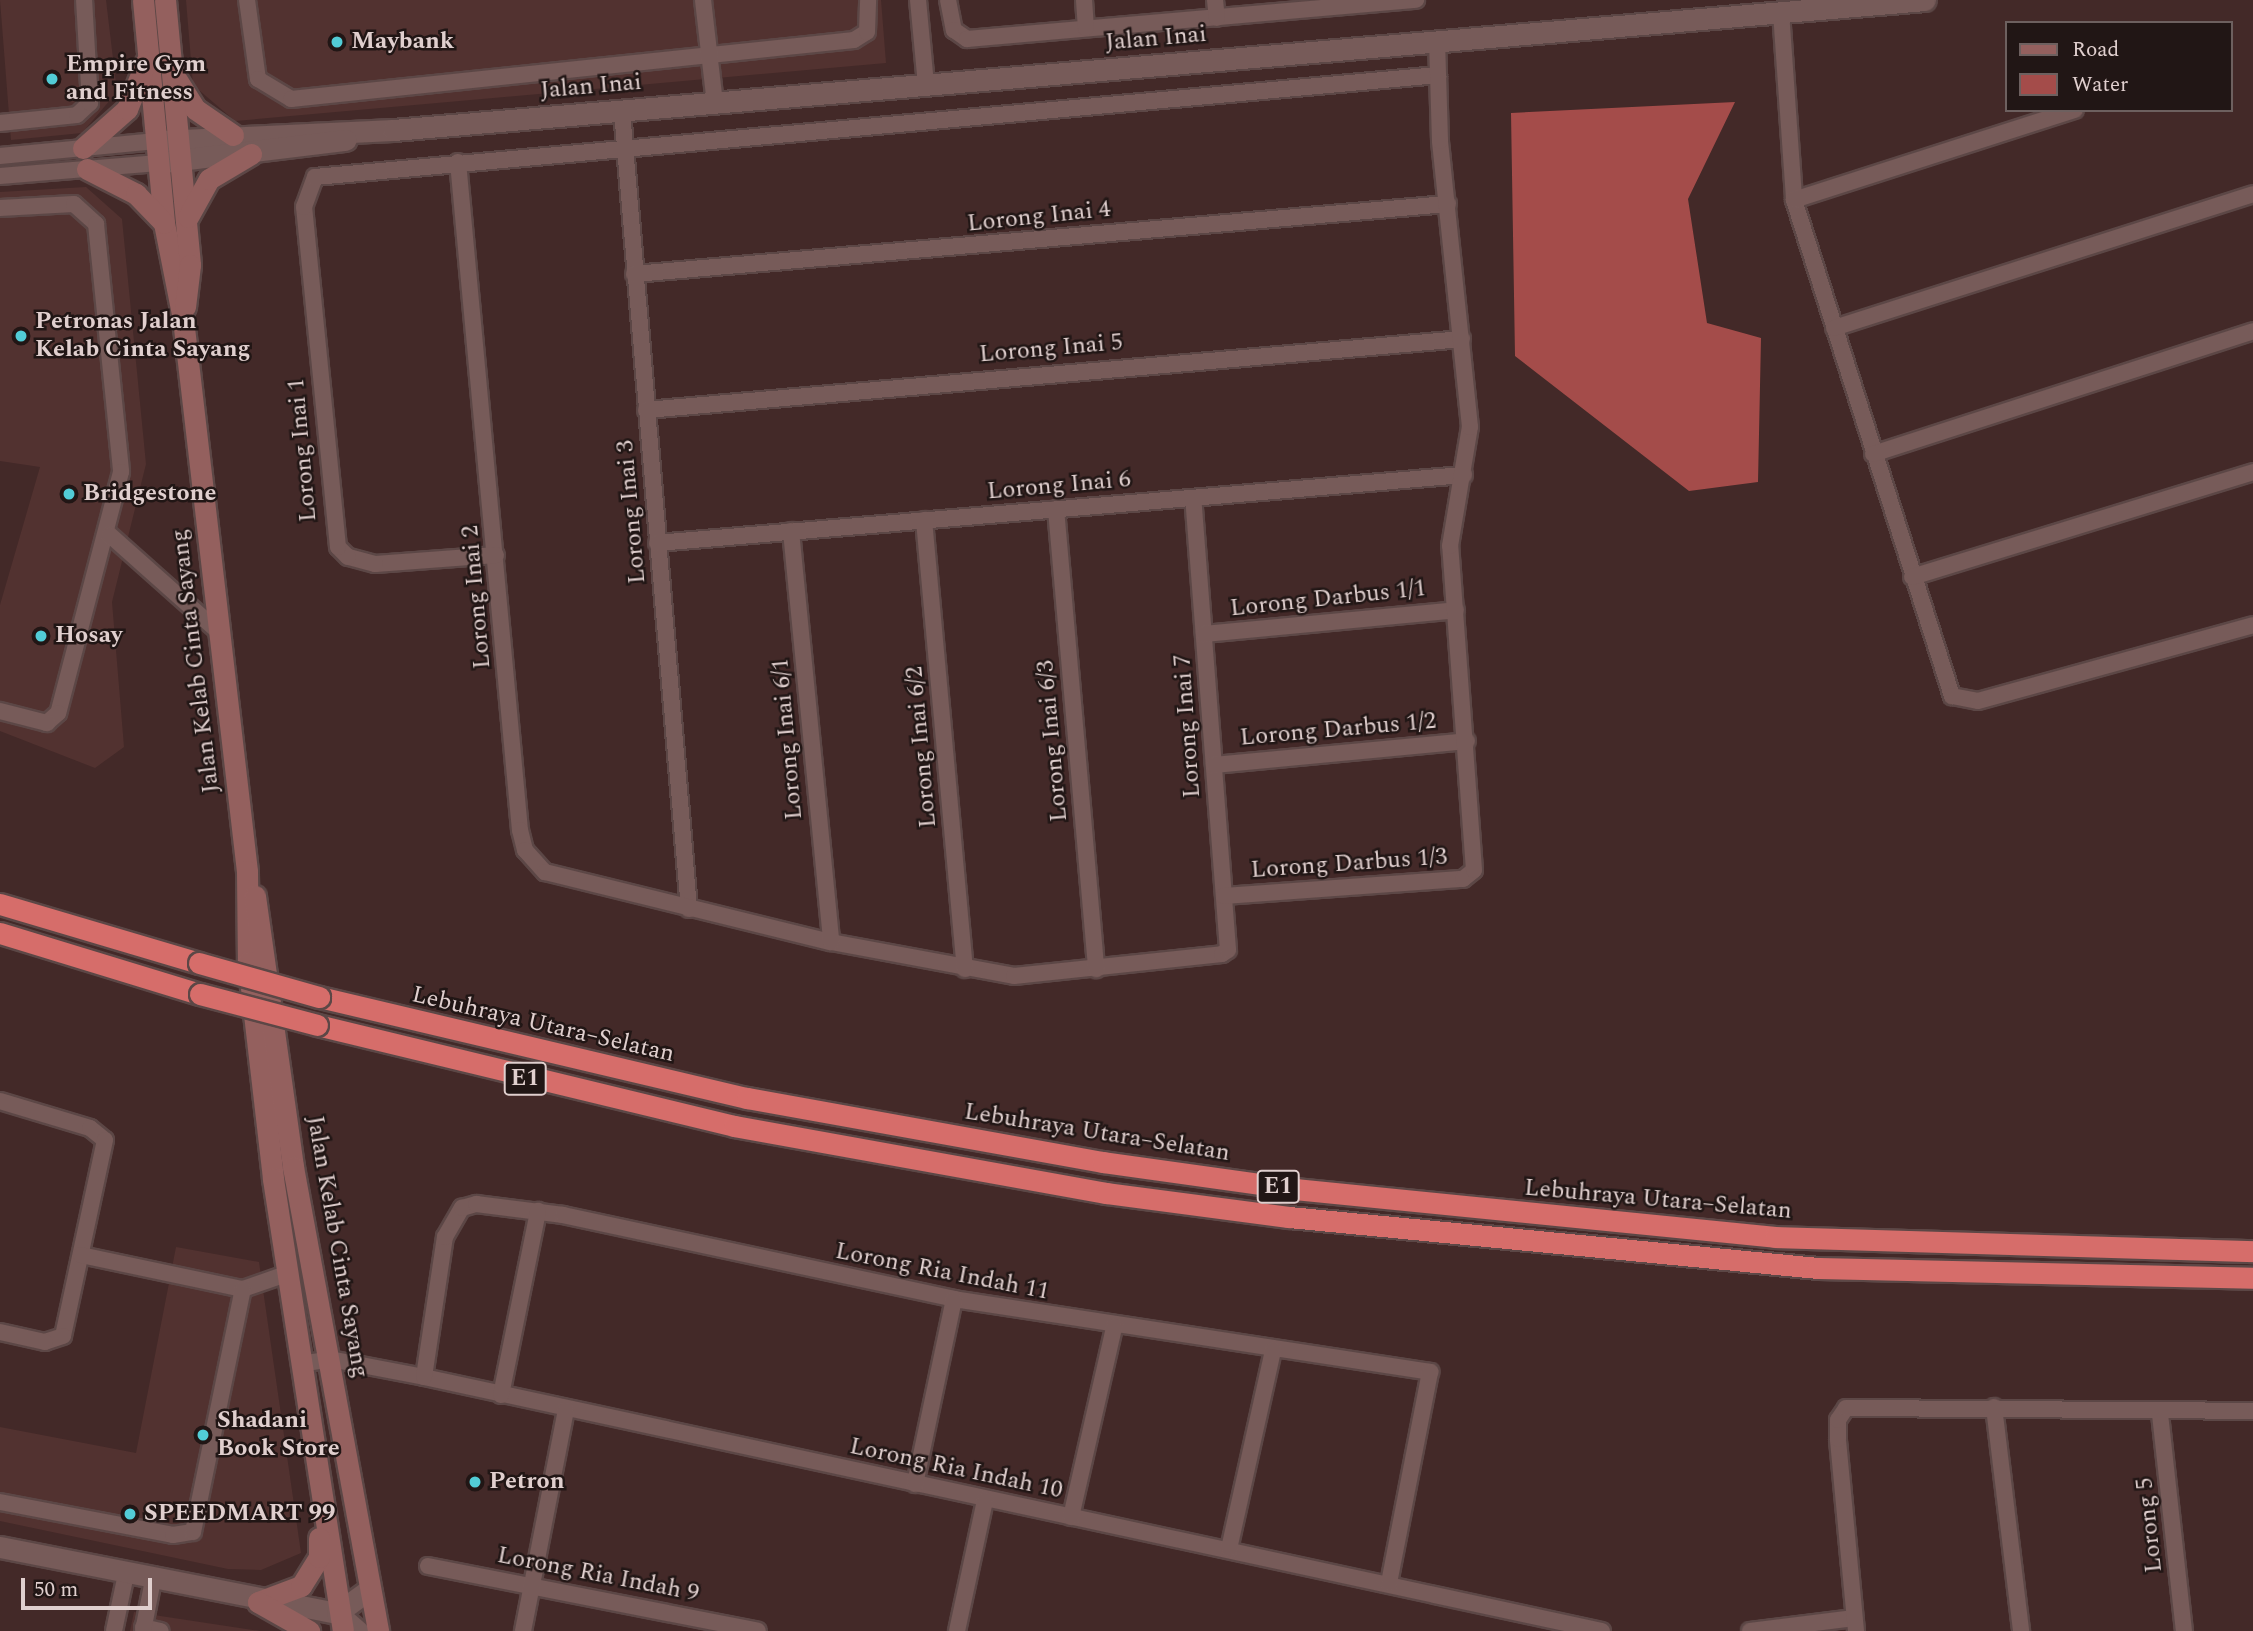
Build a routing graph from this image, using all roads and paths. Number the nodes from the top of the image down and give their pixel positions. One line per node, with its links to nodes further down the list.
1 (84, 0): 25 (street)
2 (144, 0): 18 (main road, Jalan Kelab Cinta Sayang)
3 (165, 0): 18 (main road, Jalan Kelab Cinta Sayang)
4 (247, 0): 19 (street)
5 (703, 0): 19 (street)
6 (868, 0): 19 (street)
7 (918, 0): 21 (street)
8 (948, 0): 16 (street)
9 (1084, 0): 16 (street)
10 (1215, 0): 15 (street)
11 (1416, 0): 13 (street)
12 (1924, 0): 14 (street, Jalan Inai)
13 (1352, 2): 15 (street)
14 (1781, 12): 17 (street, Jalan Inai); 38 (street)
15 (1217, 18): 16 (street)
16 (1086, 28)
17 (1437, 41): 20 (street); 21 (street, Jalan Inai)
18 (159, 52): 27 (main road); 28 (main road, Jalan Kelab Cinta Sayang); 30 (main road, Jalan Kelab Cinta Sayang); 33 (main road)
19 (708, 58): 22 (street)
20 (1438, 75): 29 (street); 39 (street)
21 (926, 85): 22 (street, Jalan Inai)
22 (715, 103): 23 (street, Jalan Inai)
23 (622, 111): 26 (street, Jalan Inai); 29 (street, Lorong Inai 3)
24 (2069, 112): 38 (street)
25 (0, 123)
26 (393, 130): 27 (street, Jalan Inai); 31 (street, Jalan Inai)
27 (233, 135): 28 (street, Jalan Inai)
28 (179, 139): 30 (street, Jalan Inai); 34 (main road, Jalan Kelab Cinta Sayang)
29 (624, 146): 35 (street); 43 (street, Lorong Inai 3)
30 (157, 152): 33 (street); 34 (street, Jalan Inai); 42 (main road, Jalan Kelab Cinta Sayang)
31 (251, 155): 34 (street, Jalan Inai); 41 (main road)
32 (0, 156): 33 (street)
33 (85, 158): 36 (street); 42 (main road)
34 (181, 161): 41 (main road, Jalan Kelab Cinta Sayang)
35 (458, 162): 58 (street, Lorong Inai 2); 58 (street, Lorong Inai 1)
36 (0, 176)
37 (2253, 194): 45 (street)
38 (1794, 200): 45 (street)
39 (1448, 204): 43 (street, Lorong Inai 4); 47 (street)
40 (0, 208): 56 (street)
41 (186, 221): 44 (main road, Jalan Kelab Cinta Sayang)
42 (164, 223): 44 (main road, Jalan Kelab Cinta Sayang)
43 (634, 274): 48 (street, Lorong Inai 3)
44 (183, 319): 62 (main road, Jalan Kelab Cinta Sayang)
45 (1834, 328): 49 (street)
46 (2253, 331): 49 (street)
47 (1462, 339): 48 (street, Lorong Inai 5); 51 (street)
48 (646, 410): 57 (street, Lorong Inai 3)
49 (1873, 454): 59 (street)
50 (2253, 472): 59 (street)
51 (1464, 475): 52 (street, Lorong Inai 6); 60 (street)
52 (1193, 498): 53 (street, Lorong Inai 6); 63 (street, Lorong Inai 7)
53 (1056, 509): 54 (street, Lorong Inai 6); 75 (street, Lorong Inai 6/3)
54 (924, 520): 55 (street, Lorong Inai 6); 74 (street, Lorong Inai 6/2)
55 (791, 531): 57 (street, Lorong Inai 6); 72 (street, Lorong Inai 6/1)
56 (110, 534): 62 (street); 64 (street)
57 (657, 543): 70 (street, Lorong Inai 3)
58 (496, 555): 70 (street, Lorong Inai 2)
59 (1912, 577): 61 (street)
60 (1456, 610): 63 (street, Lorong Darbus 1/1); 65 (street)
61 (2253, 625)
62 (219, 632): 67 (main road, Jalan Kelab Cinta Sayang)
63 (1204, 634): 66 (street, Lorong Inai 7)
64 (0, 711)
65 (1467, 741): 66 (street, Lorong Darbus 1/2); 68 (street, Lorong Darbus 1/3)
66 (1214, 765): 68 (street, Lorong Inai 7)
67 (247, 871): 80 (main road, Jalan Kelab Cinta Sayang); 87 (main road, Jalan Kelab Cinta Sayang)
68 (1224, 896): 73 (street, Lorong Inai 7)
69 (0, 904): 78 (highway, Lebuhraya Utara–Selatan / E1, bridge)
70 (689, 909): 72 (street, Lorong Inai 2)
71 (0, 933): 81 (highway, E1, bridge)
72 (831, 942): 74 (street, Lorong Inai 2)
73 (1228, 950): 75 (street, Lorong Inai 2)
74 (965, 969): 75 (street, Lorong Inai 2)
75 (1097, 970)
76 (0, 1101): 79 (street)
77 (538, 1211): 83 (street, Lorong Ria Indah 11); 89 (street, Lorong Ria Indah 11); 90 (street)
78 (2253, 1251)
79 (81, 1255): 82 (street); 85 (street)
80 (286, 1274): 82 (street); 88 (main road, Jalan Kelab Cinta Sayang)
81 (2253, 1278)
82 (243, 1289): 97 (street)
83 (954, 1299): 84 (street, Lorong Ria Indah 11); 95 (street)
84 (1114, 1327): 86 (street, Lorong Ria Indah 11); 99 (street)
85 (0, 1332)
86 (1273, 1350): 101 (street); 106 (street, Lorong Ria Indah 11)
87 (330, 1359): 88 (street, Lorong Ria Indah 10); 89 (street, Lorong Ria Indah 10); 107 (main road, Jalan Kelab Cinta Sayang)
88 (300, 1364): 98 (main road, Jalan Kelab Cinta Sayang)
89 (424, 1377): 90 (street, Lorong Ria Indah 10)
90 (501, 1395): 92 (street, Lorong Ria Indah 10)
91 (1994, 1408): 94 (street); 110 (street); 123 (street)
92 (566, 1410): 95 (street, Lorong Ria Indah 10); 105 (street)
93 (2253, 1410): 94 (street)
94 (2160, 1414): 124 (street, Lorong 5)
95 (915, 1484): 96 (street, Lorong Ria Indah 10)
96 (985, 1500): 99 (street, Lorong Ria Indah 10); 120 (street)
97 (0, 1502)
98 (323, 1506): 108 (main road); 109 (main road, Jalan Kelab Cinta Sayang)
99 (1071, 1517): 101 (street, Lorong Ria Indah 10)
100 (0, 1547): 103 (street)
101 (1228, 1549): 106 (street, Lorong Ria Indah 10)
102 (428, 1566): 105 (street, Lorong Ria Indah 9)
103 (126, 1574): 104 (street); 113 (street)
104 (153, 1580): 108 (street); 112 (street)
105 (533, 1583): 111 (street, Lorong Ria Indah 9); 118 (street)
106 (1389, 1583): 121 (street, Lorong Ria Indah 10)
107 (369, 1590): 109 (street); 117 (main road, Jalan Kelab Cinta Sayang)
108 (258, 1602): 109 (street); 115 (main road)
109 (340, 1622): 116 (street)
110 (1855, 1625): 122 (street)
111 (710, 1626): 119 (street, Lorong Ria Indah 9)
112 (143, 1629): 114 (street)
113 (114, 1631)
114 (161, 1631)
115 (309, 1631)
116 (358, 1631)
117 (378, 1631)
118 (523, 1631)
119 (758, 1631)
120 (957, 1631)
121 (1602, 1631)
122 (1750, 1631)
123 (2021, 1631)
124 (2184, 1631)

